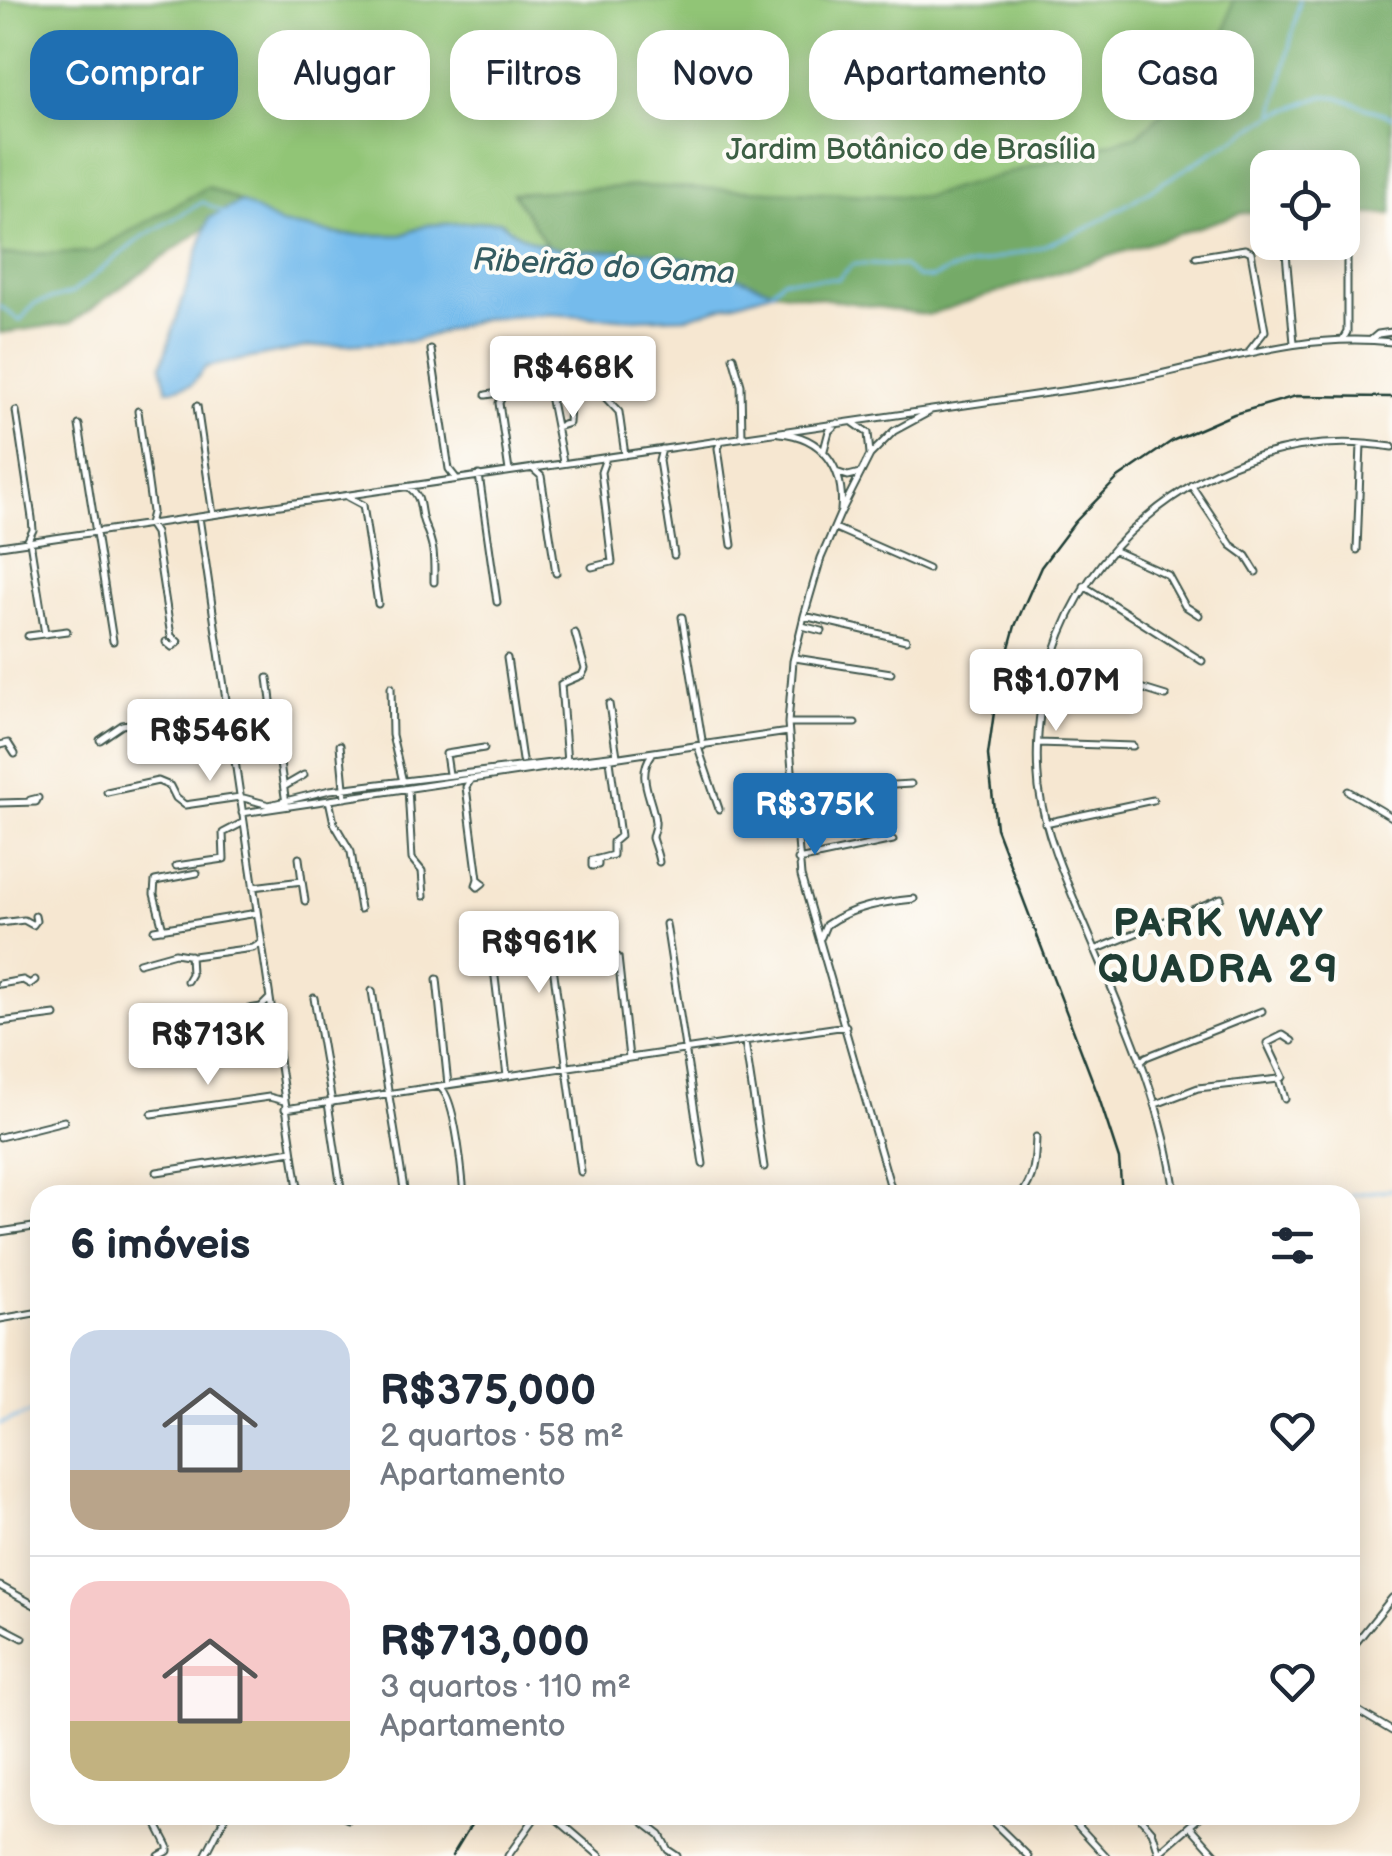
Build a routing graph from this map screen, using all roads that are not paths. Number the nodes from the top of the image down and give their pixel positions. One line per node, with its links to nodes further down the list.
1 (1196, 257): 11 (street)
2 (1287, 260): 8 (street)
3 (1346, 260): 5 (street)
4 (1392, 332): 6 (street)
5 (1345, 335): 6 (street); 8 (street)
6 (1371, 340): 7 (street)
7 (1392, 342)
8 (1294, 343): 11 (street)
9 (431, 350): 42 (street)
10 (612, 350): 34 (street)
11 (1248, 352): 17 (street)
12 (733, 357): 25 (street)
13 (518, 390): 14 (street)
14 (504, 393): 15 (street); 15 (street)
15 (499, 403): 43 (street)
16 (197, 406): 59 (street)
17 (936, 409): 20 (street); 35 (street)
18 (16, 411): 65 (street)
19 (138, 411): 58 (street)
20 (851, 422): 21 (street); 35 (street)
21 (838, 423): 24 (street); 32 (street)
22 (79, 425): 66 (street)
23 (557, 427): 23 (street); 39 (street)
24 (771, 433): 25 (street); 32 (street)
25 (742, 437): 26 (street)
26 (722, 440): 27 (street); 30 (street)
27 (712, 441): 30 (street); 31 (street)
28 (1362, 443): 29 (street); 52 (street); 73 (street)
29 (1392, 447)
30 (718, 448): 70 (street)
31 (662, 449): 33 (street); 38 (street)
32 (824, 450): 46 (street)
33 (652, 451): 34 (street); 38 (street)
34 (625, 454): 36 (street)
35 (870, 456): 45 (street)
36 (606, 458): 37 (street); 44 (street)
37 (592, 460): 39 (street); 44 (street)
38 (660, 461): 74 (street)
39 (563, 463): 40 (street)
40 (550, 465): 41 (street); 48 (street)
41 (532, 468): 43 (street); 48 (street)
42 (449, 470): 49 (street); 50 (street)
43 (510, 470): 47 (street)
44 (601, 472): 75 (street)
45 (862, 472): 46 (street); 60 (street)
46 (839, 473): 60 (street)
47 (479, 475): 49 (street); 81 (street)
48 (541, 476): 77 (street)
49 (456, 478): 50 (street)
50 (445, 480): 51 (street)
51 (428, 482): 53 (street); 56 (street)
52 (1190, 485): 72 (street); 78 (street)
53 (408, 486): 54 (street); 56 (street)
54 (374, 492): 55 (street); 57 (street)
55 (345, 496): 57 (street); 59 (street)
56 (420, 500): 79 (street)
57 (362, 506): 82 (street)
58 (152, 512): 62 (street); 63 (street)
59 (214, 514): 61 (street)
60 (840, 514): 64 (street)
61 (199, 517): 62 (street); 105 (street)
62 (160, 522): 63 (street); 67 (street)
63 (149, 524): 66 (street); 67 (street)
64 (834, 528): 76 (street); 84 (street)
65 (33, 530): 68 (street); 69 (street)
66 (94, 532): 68 (street); 94 (street)
67 (155, 533): 92 (street)
68 (42, 539): 69 (street)
69 (28, 542): 71 (street); 90 (street)
70 (732, 545)
71 (0, 546)
72 (1113, 550): 80 (street); 83 (street)
73 (1357, 550)
74 (674, 555)
75 (592, 567)
76 (928, 568)
77 (556, 572)
78 (1256, 572)
79 (434, 582)
80 (1084, 586): 95 (street); 98 (street)
81 (497, 602)
82 (378, 604)
83 (1198, 614)
84 (804, 616): 86 (street); 93 (street)
85 (682, 617): 118 (street)
86 (802, 626): 87 (street); 97 (street)
87 (822, 631)
88 (68, 632): 90 (street)
89 (575, 633): 124 (street)
90 (44, 634): 91 (street)
91 (28, 636)
92 (171, 636)
93 (906, 640)
94 (113, 641)
95 (1053, 656): 99 (street); 100 (street)
96 (507, 658): 122 (street)
97 (794, 658): 101 (street); 109 (street)
98 (1202, 661)
99 (1059, 663): 100 (street); 104 (street)
100 (1050, 666): 114 (street)
101 (891, 673)
102 (268, 678): 133 (street)
103 (391, 687): 134 (street)
104 (1166, 696)
105 (226, 704): 107 (street); 108 (street)
106 (609, 704): 123 (street)
107 (218, 711): 108 (street); 112 (street)
108 (228, 715): 140 (street)
109 (788, 724): 110 (street); 111 (street)
110 (856, 724)
111 (788, 732): 118 (street); 137 (street)
112 (100, 740)
113 (0, 743): 119 (street)
114 (1038, 743): 116 (street); 151 (street)
115 (340, 745): 136 (street)
116 (1133, 746)
117 (484, 748): 129 (street)
118 (703, 748): 120 (street); 147 (street)
119 (15, 754)
120 (652, 754): 121 (street); 125 (street)
121 (633, 756): 123 (street); 125 (street)
122 (522, 760): 126 (street); 127 (street)
123 (612, 760): 124 (street); 124 (street); 154 (street)
124 (567, 764): 126 (street)
125 (644, 764): 156 (street)
126 (538, 768): 127 (street)
127 (509, 772): 129 (street); 130 (street)
128 (304, 774): 133 (street)
129 (449, 779): 131 (street); 134 (street)
130 (470, 779): 131 (street); 135 (street)
131 (458, 781): 135 (street)
132 (910, 784): 137 (street)
133 (284, 786): 146 (street)
134 (405, 787): 136 (street); 141 (street); 162 (street)
135 (466, 787): 159 (street)
136 (344, 789): 141 (street); 146 (street)
137 (792, 791): 155 (street)
138 (1348, 791): 149 (street)
139 (107, 792): 140 (street)
140 (238, 797): 146 (street); 148 (street)
141 (344, 798): 143 (street)
142 (30, 800): 145 (street)
143 (330, 800): 146 (street); 166 (street)
144 (1153, 800): 151 (street)
145 (0, 803)
146 (286, 804): 148 (street)
147 (719, 809)
148 (242, 813): 150 (street)
149 (1391, 814)
150 (244, 822): 157 (street); 161 (street)
151 (1046, 823): 178 (street)
152 (892, 840): 155 (street)
153 (299, 858): 160 (street)
154 (598, 858)
155 (798, 860): 169 (street)
156 (660, 862)
157 (176, 866)
158 (198, 873): 173 (street)
159 (478, 879)
160 (302, 881): 161 (street); 165 (street)
161 (253, 887): 167 (street)
162 (424, 896)
163 (1221, 898): 178 (street)
164 (914, 899): 172 (street)
165 (305, 902)
166 (360, 909)
167 (257, 913): 173 (street); 177 (street)
168 (24, 920): 170 (street)
169 (815, 922): 172 (street); 176 (street)
170 (0, 923)
171 (666, 924): 199 (street)
172 (826, 925): 176 (street)
173 (163, 929): 174 (street)
174 (154, 930)
175 (549, 937): 205 (street)
176 (821, 939): 196 (street)
177 (261, 947): 179 (street); 188 (street)
178 (1095, 950): 200 (street)
179 (190, 955): 181 (street); 185 (street)
180 (618, 957): 202 (street)
181 (139, 963)
182 (494, 970): 206 (street)
183 (437, 979): 210 (street)
184 (23, 980): 186 (street)
185 (187, 981)
186 (0, 984)
187 (372, 990): 213 (street)
188 (269, 998): 190 (street); 192 (street)
189 (314, 998): 217 (street)
190 (261, 1007): 192 (street); 195 (street)
191 (1262, 1011): 201 (street)
192 (271, 1012): 212 (street)
193 (55, 1014): 194 (street)
194 (0, 1022)
195 (154, 1024)
196 (846, 1026): 198 (street); 233 (street)
197 (1292, 1040): 208 (street)
198 (744, 1042): 199 (street); 226 (street)
199 (686, 1050): 202 (street); 225 (street)
200 (1137, 1055): 201 (street); 203 (street)
201 (1146, 1057): 203 (street)
202 (629, 1058): 204 (street)
203 (1140, 1063): 218 (street)
204 (576, 1066): 205 (street); 207 (street)
205 (566, 1067): 206 (street); 207 (street)
206 (507, 1077): 209 (street)
207 (568, 1080): 228 (street)
208 (1279, 1080): 216 (street); 218 (street)
209 (460, 1084): 210 (street); 215 (street)
210 (448, 1086): 211 (street)
211 (440, 1087): 213 (street); 215 (street)
212 (282, 1089): 214 (street); 219 (street)
213 (389, 1094): 217 (street); 231 (street)
214 (269, 1097): 219 (street); 220 (street)
215 (448, 1098): 232 (street)
216 (1284, 1099)
217 (330, 1103): 219 (street); 230 (street)
218 (1156, 1104): 235 (street)
219 (284, 1105): 224 (street)
220 (152, 1114)
221 (64, 1121): 222 (street)
222 (0, 1137)
223 (1036, 1137): 234 (street)
224 (292, 1151): 227 (street); 229 (street)
225 (703, 1164)
226 (764, 1166)
227 (157, 1172)
228 (581, 1172)
229 (297, 1185)
230 (341, 1185)
231 (403, 1185)
232 (463, 1185)
233 (890, 1185)
234 (1028, 1185)
235 (1173, 1185)
236 (30, 1228): 237 (street)
237 (0, 1232)
238 (30, 1314): 239 (street)
239 (0, 1318)
240 (0, 1586): 242 (street)
241 (1392, 1598): 245 (street)
242 (30, 1602)
243 (0, 1626): 244 (street)
244 (23, 1638)
245 (1360, 1638)
246 (1360, 1712): 247 (street)
247 (1390, 1728)
248 (156, 1825): 257 (street)
249 (221, 1825): 261 (street)
250 (530, 1825): 262 (street)
251 (564, 1825): 263 (street)
252 (647, 1825): 264 (street)
253 (996, 1825): 265 (street)
254 (1077, 1825): 266 (street)
255 (1147, 1825): 258 (street)
256 (1190, 1826): 258 (street); 267 (street)
257 (168, 1851): 259 (street); 260 (street)
258 (1157, 1854)
259 (159, 1856)
260 (178, 1856)
261 (205, 1856)
262 (508, 1856)
263 (600, 1856)
264 (677, 1856)
265 (1028, 1856)
266 (1106, 1856)
267 (1217, 1856)

